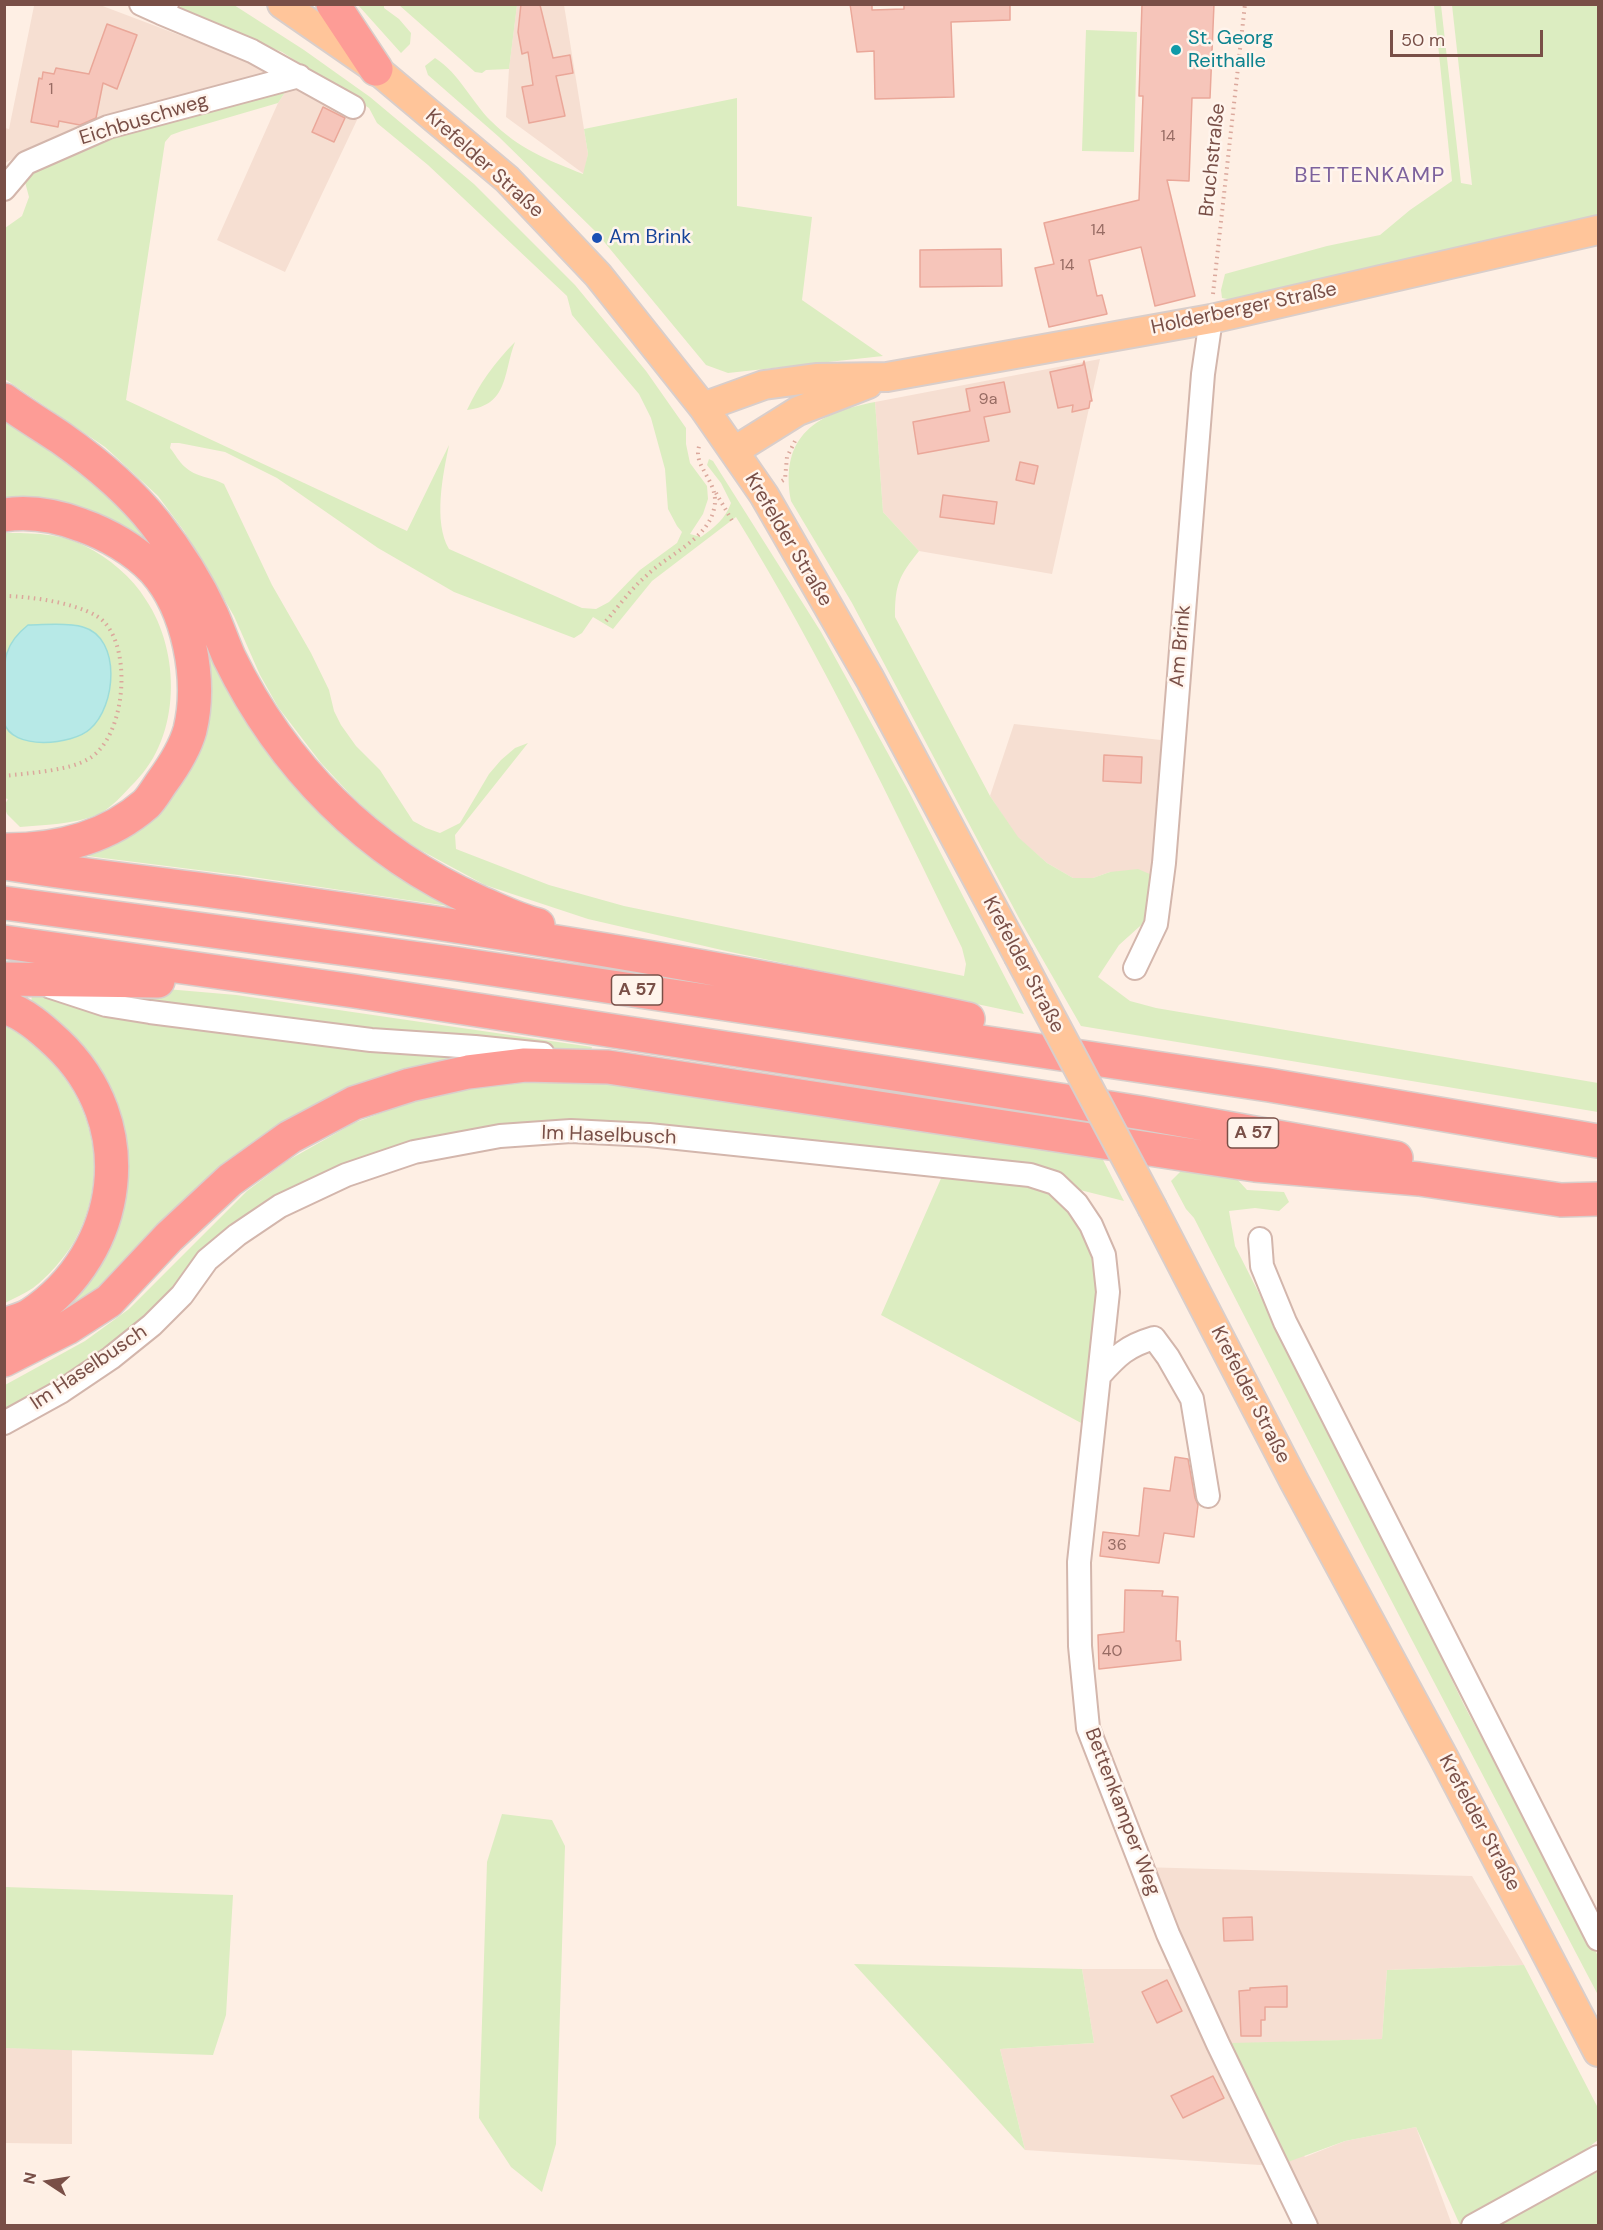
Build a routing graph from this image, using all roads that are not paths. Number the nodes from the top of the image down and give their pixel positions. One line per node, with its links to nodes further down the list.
1 (282, 4): 4 (main road, Krefelder Straße)
2 (333, 4): 4 (highway)
3 (156, 7): 5 (street)
4 (376, 69): 12 (main road, Krefelder Straße)
5 (298, 76): 6 (street); 7 (street, Eichbuschweg)
6 (353, 107)
7 (4, 189)
8 (1599, 230): 9 (main road, Holderberger Straße)
9 (1210, 319): 10 (main road, Holderberger Straße); 19 (street, Am Brink)
10 (887, 377): 12 (main road, Holderberger Straße); 13 (main road, Holderberger Straße)
11 (4, 400): 21 (highway)
12 (710, 417): 13 (main road, Krefelder Straße)
13 (734, 451): 36 (main road, Krefelder Straße, bridge)
14 (4, 515): 15 (highway)
15 (4, 850)
16 (4, 863): 21 (highway)
17 (4, 903): 25 (highway, A 57)
18 (4, 942): 22 (highway, A 57)
19 (1135, 968)
20 (18, 980): 22 (highway); 24 (street)
21 (794, 984): 25 (highway)
22 (354, 991): 27 (highway, A 57)
23 (4, 1007): 30 (highway)
24 (608, 1067): 28 (highway); 31 (highway)
25 (1269, 1084): 26 (highway, A 57)
26 (1599, 1141)
27 (1599, 1194)
28 (1599, 1199)
29 (1260, 1239): 35 (street)
30 (4, 1325)
31 (4, 1360)
32 (1099, 1376): 33 (street, Im Haselbusch); 34 (street); 38 (street, Bettenkamper Weg)
33 (4, 1423)
34 (1208, 1496)
35 (1599, 1939)
36 (1599, 2052)
37 (1599, 2157): 39 (street)
38 (1306, 2226)
39 (1473, 2226)

